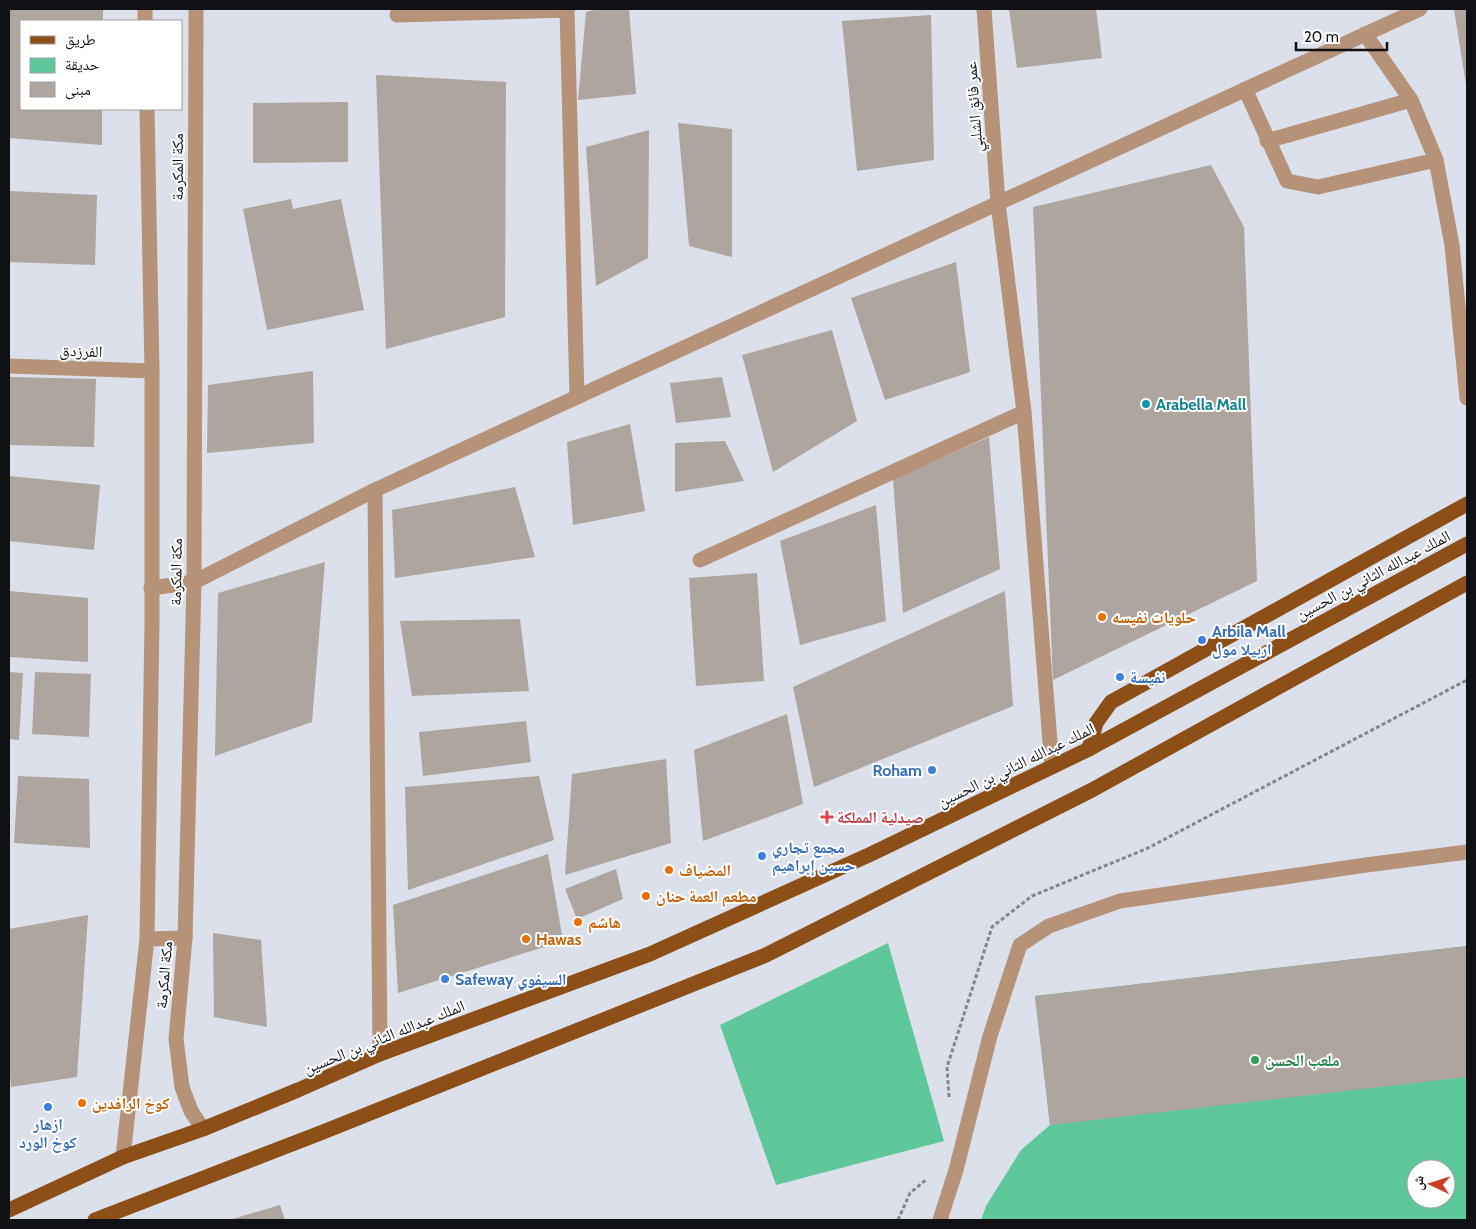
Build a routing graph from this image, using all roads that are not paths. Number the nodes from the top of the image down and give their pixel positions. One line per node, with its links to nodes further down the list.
1 (196, 9): 22 (street, مكة المكرمة)
2 (984, 9): 12 (street, عمر فائق الشلبي)
3 (1420, 9): 6 (street)
4 (567, 10): 5 (street); 15 (street)
5 (397, 15)
6 (1365, 34): 7 (street); 8 (street)
7 (1245, 89): 10 (street); 12 (street)
8 (1411, 100): 10 (street); 11 (street)
9 (147, 110): 14 (street, مكة المكرمة)
10 (1268, 141): 11 (street)
11 (1436, 160): 16 (street)
12 (998, 203): 15 (street); 17 (street, عمر فائق الشلبي)
13 (9, 366): 14 (street, الفرزدق)
14 (152, 371): 24 (street, مكة المكرمة)
15 (577, 398): 18 (street)
16 (1467, 398)
17 (1024, 412): 21 (street); 26 (street, عمر فائق الشلبي)
18 (375, 490): 22 (street); 30 (street)
19 (1467, 504): 25 (main road)
20 (1467, 544): 25 (main road, الملك عبدالله الثاني بن الحسين)
21 (700, 560)
22 (194, 582): 24 (street); 28 (street, مكة المكرمة)
23 (1467, 583): 34 (main road)
24 (151, 588): 29 (street, مكة المكرمة)
25 (1089, 749): 26 (main road, الملك عبدالله الثاني بن الحسين)
26 (1052, 768): 30 (main road, الملك عبدالله الثاني بن الحسين)
27 (1467, 852): 35 (street)
28 (186, 938): 29 (street); 31 (street, مكة المكرمة)
29 (147, 939): 32 (street, مكة المكرمة)
30 (380, 1054): 31 (main road, الملك عبدالله الثاني بن الحسين)
31 (203, 1129): 32 (main road, الملك عبدالله الثاني بن الحسين)
32 (123, 1157): 33 (main road, الملك عبدالله الثاني بن الحسين)
33 (9, 1210)
34 (95, 1220)
35 (940, 1220)

